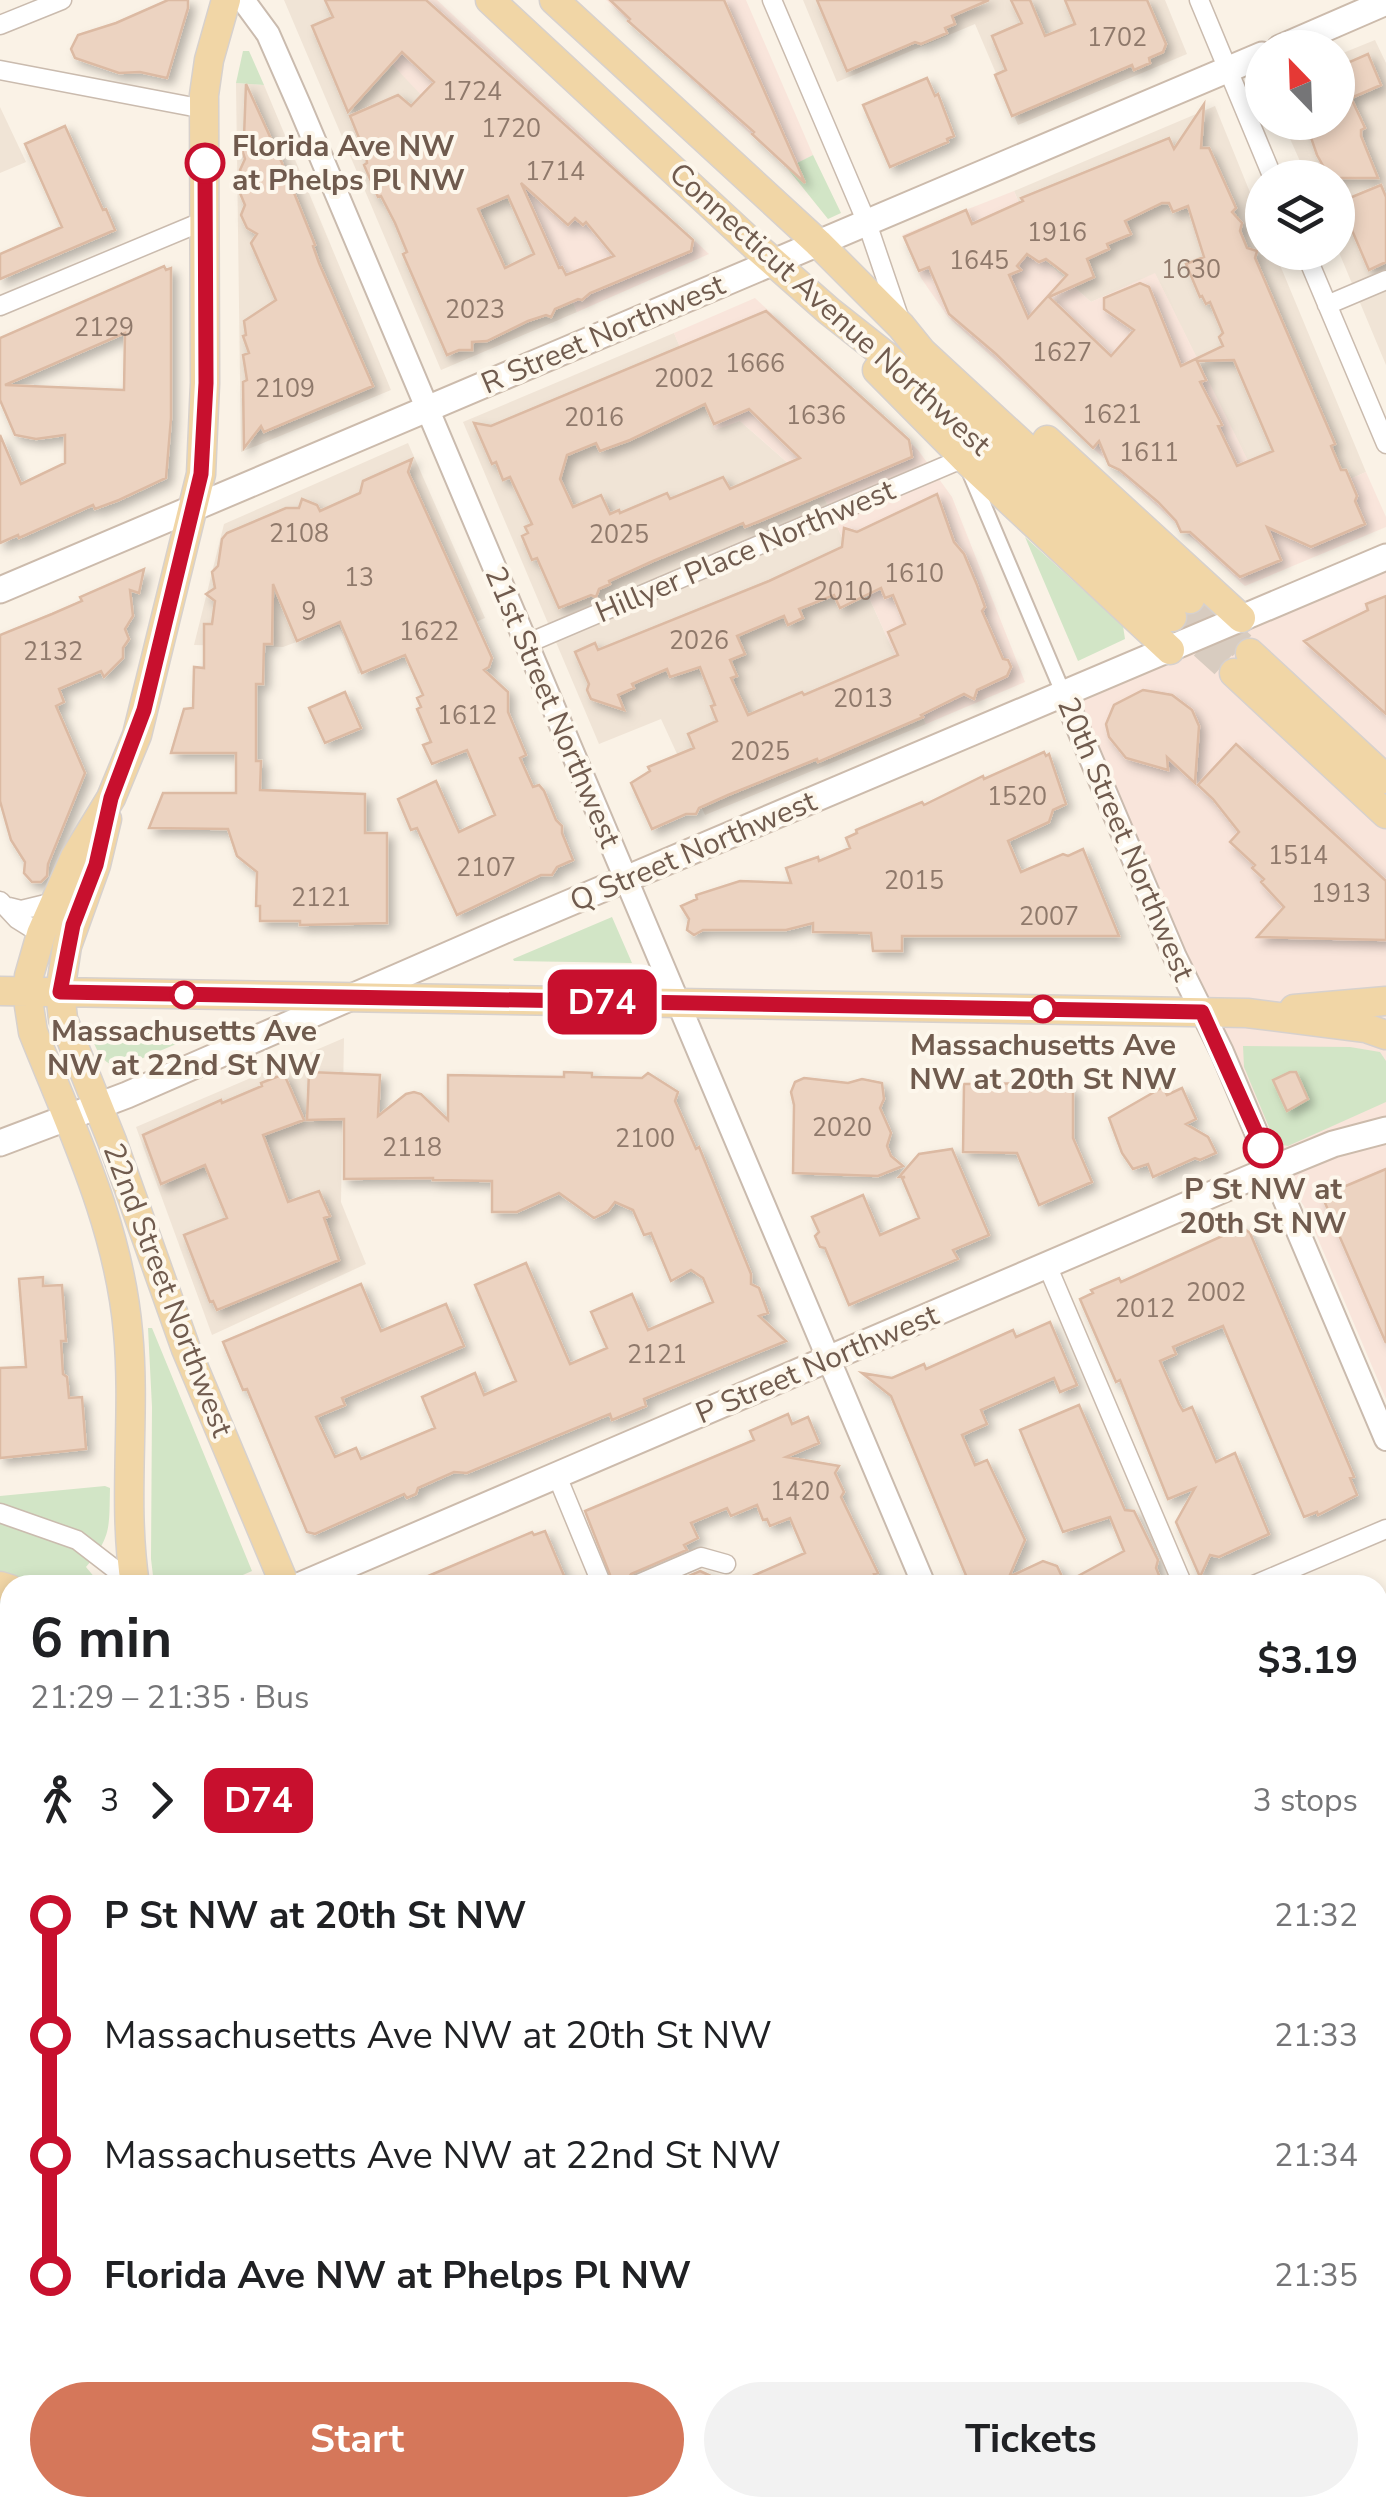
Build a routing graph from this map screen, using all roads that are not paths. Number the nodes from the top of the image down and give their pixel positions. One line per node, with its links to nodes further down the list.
1 (62, 0): 9 (street)
2 (226, 0): 14 (main road)
3 (243, 0): 26 (street, 21st Street Northwest)
4 (490, 0): 19 (main road, Connecticut Avenue Northwest)
5 (554, 0): 18 (main road, Connecticut Avenue Northwest)
6 (772, 0): 17 (street)
7 (1199, 0): 13 (street)
8 (1386, 2): 10 (main road)
9 (0, 25)
10 (1321, 30)
11 (1245, 62): 13 (main road, R Street Northwest)
12 (0, 70): 14 (street)
13 (1228, 70): 15 (street); 17 (main road, R Street Northwest)
14 (204, 109): 16 (main road)
15 (1266, 160)
16 (206, 220): 23 (street); 29 (main road)
17 (867, 223): 18 (main road, R Street Northwest); 25 (street)
18 (818, 243): 19 (main road, R Street Northwest); 25 (main road, Connecticut Avenue Northwest)
19 (775, 262): 24 (main road, Connecticut Avenue Northwest); 26 (main road, R Street Northwest)
20 (1312, 270): 22 (street)
21 (1386, 280): 22 (street)
22 (1327, 305): 27 (street)
23 (0, 306)
24 (828, 311): 25 (main road, Connecticut Avenue Northwest); 28 (main road)
25 (901, 326): 32 (main road)
26 (426, 408): 29 (main road, R Street Northwest); 33 (street, 21st Street Northwest)
27 (1386, 444)
28 (964, 458): 33 (street, Hillyer Place Northwest); 34 (main road); 35 (street, 20th Street Northwest)
29 (192, 508): 31 (main road, R Street Northwest); 37 (main road)
30 (1386, 557): 32 (main road, Q Street Northwest)
31 (0, 590)
32 (1241, 618): 34 (main road, Q Street Northwest)
33 (526, 644): 39 (street, 21st Street Northwest)
34 (1170, 650): 35 (main road, Q Street Northwest)
35 (1064, 695): 39 (main road, Q Street Northwest); 48 (street, 20th Street Northwest)
36 (1386, 779): 38 (main road)
37 (111, 798): 40 (main road); 44 (main road)
38 (1386, 814)
39 (626, 879): 45 (main road, Q Street Northwest); 47 (street, 21st Street Northwest)
40 (54, 902): 41 (street); 42 (main road)
41 (4, 904): 42 (street)
42 (41, 934): 43 (main road)
43 (14, 991): 44 (main road); 53 (main road, 22nd Street Northwest)
44 (60, 992): 45 (main road); 51 (main road, 22nd Street Northwest)
45 (358, 996): 47 (main road); 51 (main road, Q Street Northwest)
46 (1386, 1001): 49 (main road)
47 (679, 1003): 48 (main road); 61 (street, 21st Street Northwest)
48 (1202, 1012): 49 (main road); 57 (street, 20th Street Northwest)
49 (1262, 1014): 50 (main road)
50 (1386, 1035)
51 (98, 1105): 53 (main road, Q Street Northwest); 58 (main road, 22nd Street Northwest)
52 (1386, 1111): 56 (main road, P Street Northwest)
53 (66, 1116): 55 (main road, Q Street Northwest); 60 (main road, 22nd Street Northwest)
54 (1386, 1130): 56 (main road, P Street Northwest)
55 (0, 1143)
56 (1333, 1144): 57 (main road, P Street Northwest)
57 (1272, 1170): 59 (main road, P Street Northwest); 62 (street, 20th Street Northwest)
58 (152, 1256): 60 (main road); 69 (main road, 22nd Street Northwest)
59 (1047, 1265): 61 (main road, P Street Northwest); 74 (street)
60 (118, 1266): 68 (main road, 22nd Street Northwest)
61 (829, 1359): 63 (main road, P Street Northwest); 73 (street, 21st Street Northwest)
62 (1386, 1439)
63 (557, 1476): 70 (main road, P Street Northwest); 71 (street)
64 (0, 1513): 67 (street)
65 (1386, 1529): 75 (street)
66 (726, 1564): 72 (street)
67 (122, 1575)
68 (133, 1575)
69 (281, 1575)
70 (324, 1575)
71 (598, 1575)
72 (659, 1575)
73 (920, 1575)
74 (1179, 1575)
75 (1278, 1575)

